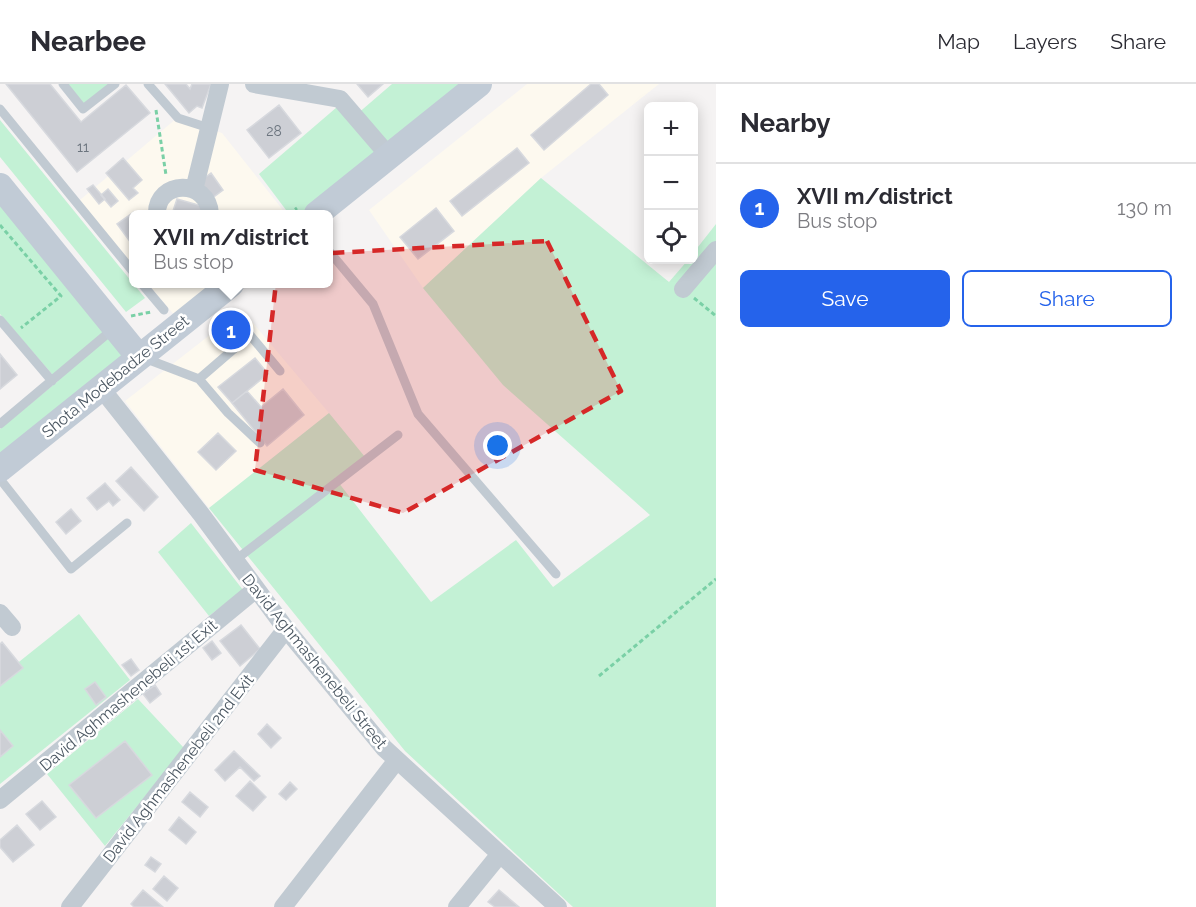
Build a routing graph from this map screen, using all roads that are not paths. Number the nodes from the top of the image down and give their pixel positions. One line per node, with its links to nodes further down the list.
1 (63, 84): 2 (lane)
2 (115, 84)
3 (220, 84): 9 (street)
4 (254, 84): 7 (street)
5 (479, 84): 10 (main road)
6 (151, 87): 9 (lane)
7 (304, 88): 10 (street)
8 (0, 109): 18 (lane)
9 (209, 128): 12 (street)
10 (389, 156): 15 (main road)
11 (0, 186): 24 (main road)
12 (194, 190): 13 (street); 14 (street)
13 (158, 210)
14 (209, 210)
15 (322, 210)
16 (716, 250): 21 (street)
17 (333, 256): 37 (lane)
18 (129, 267)
19 (145, 288): 22 (lane)
20 (226, 288): 25 (main road, Shota Modebadze Street)
21 (683, 289)
22 (164, 310)
23 (0, 320): 28 (lane)
24 (115, 327): 25 (main road); 28 (lane)
25 (139, 357): 27 (lane); 29 (main road, Shota Modebadze Street)
26 (280, 371): 27 (lane)
27 (199, 379): 32 (lane)
28 (52, 381): 30 (lane)
29 (101, 388): 33 (main road, Shota Modebadze Street); 36 (street, David Aghmashenebeli Street)
30 (0, 423)
31 (398, 435): 36 (lane)
32 (260, 442)
33 (0, 469)
34 (0, 479): 35 (lane)
35 (127, 523)
36 (234, 561): 38 (street, David Aghmashenebeli Street)
37 (556, 574)
38 (255, 590): 41 (street, David Aghmashenebeli Street); 43 (street, David Aghmashenebeli 1st Exit)
39 (0, 613): 40 (street)
40 (12, 627)
41 (286, 629): 42 (street, David Aghmashenebeli Street); 45 (street, David Aghmashenebeli 2nd Exit)
42 (398, 760): 44 (street, David Aghmashenebeli Street); 46 (street)
43 (0, 800)
44 (500, 854): 47 (street); 48 (street, David Aghmashenebeli Street)
45 (70, 907)
46 (283, 907)
47 (457, 907)
48 (558, 907)

